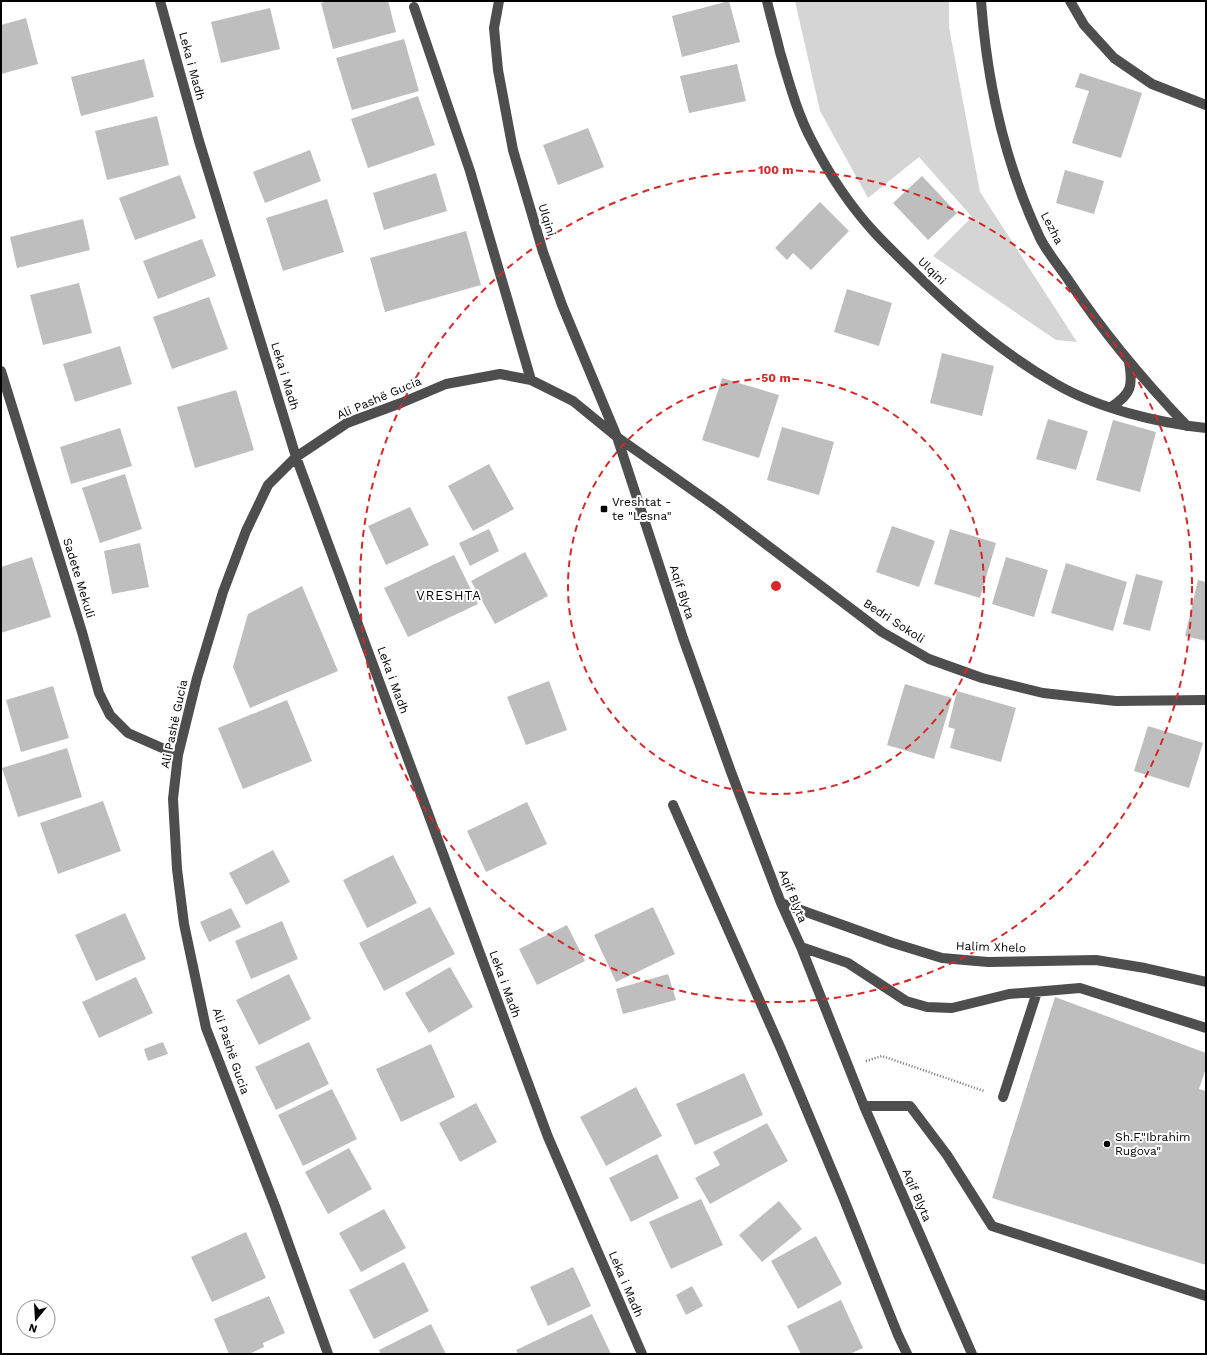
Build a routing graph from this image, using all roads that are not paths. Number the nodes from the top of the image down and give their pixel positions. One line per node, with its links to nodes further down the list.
1 (160, 1): 15 (street, Leka i Madh)
2 (499, 1): 14 (street, Ulqini)
3 (767, 1): 11 (street, Ulqini)
4 (982, 1): 8 (street, Lezha)
5 (1070, 1): 7 (street)
6 (414, 7): 10 (street)
7 (1206, 105)
8 (1129, 362): 11 (street); 12 (street, Lezha)
9 (1, 371): 17 (street, Sadete Mekuli)
10 (532, 380): 14 (street, Ali Pashë Gucia); 15 (street, Ali Pashë Gucia)
11 (1111, 407): 12 (street, Ulqini)
12 (1187, 426): 13 (street, Ulqini)
13 (1206, 428)
14 (617, 437): 16 (street, Bedri Sokoli); 19 (street, Aqif Blyta)
15 (296, 457): 17 (street, Ali Pashë Gucia); 28 (street, Leka i Madh)
16 (1206, 700)
17 (178, 755): 27 (street, Ali Pashë Gucia)
18 (673, 805): 29 (street)
19 (782, 903): 20 (street, Aqif Blyta); 21 (street, Halim Xhelo)
20 (801, 947): 22 (street); 25 (street, Aqif Blyta)
21 (1206, 982)
22 (1037, 992): 23 (street); 24 (street)
23 (1206, 1028)
24 (1003, 1097)
25 (864, 1106): 26 (street); 30 (street, Aqif Blyta)
26 (1206, 1296)
27 (328, 1354)
28 (642, 1354)
29 (907, 1354)
30 (972, 1354)

